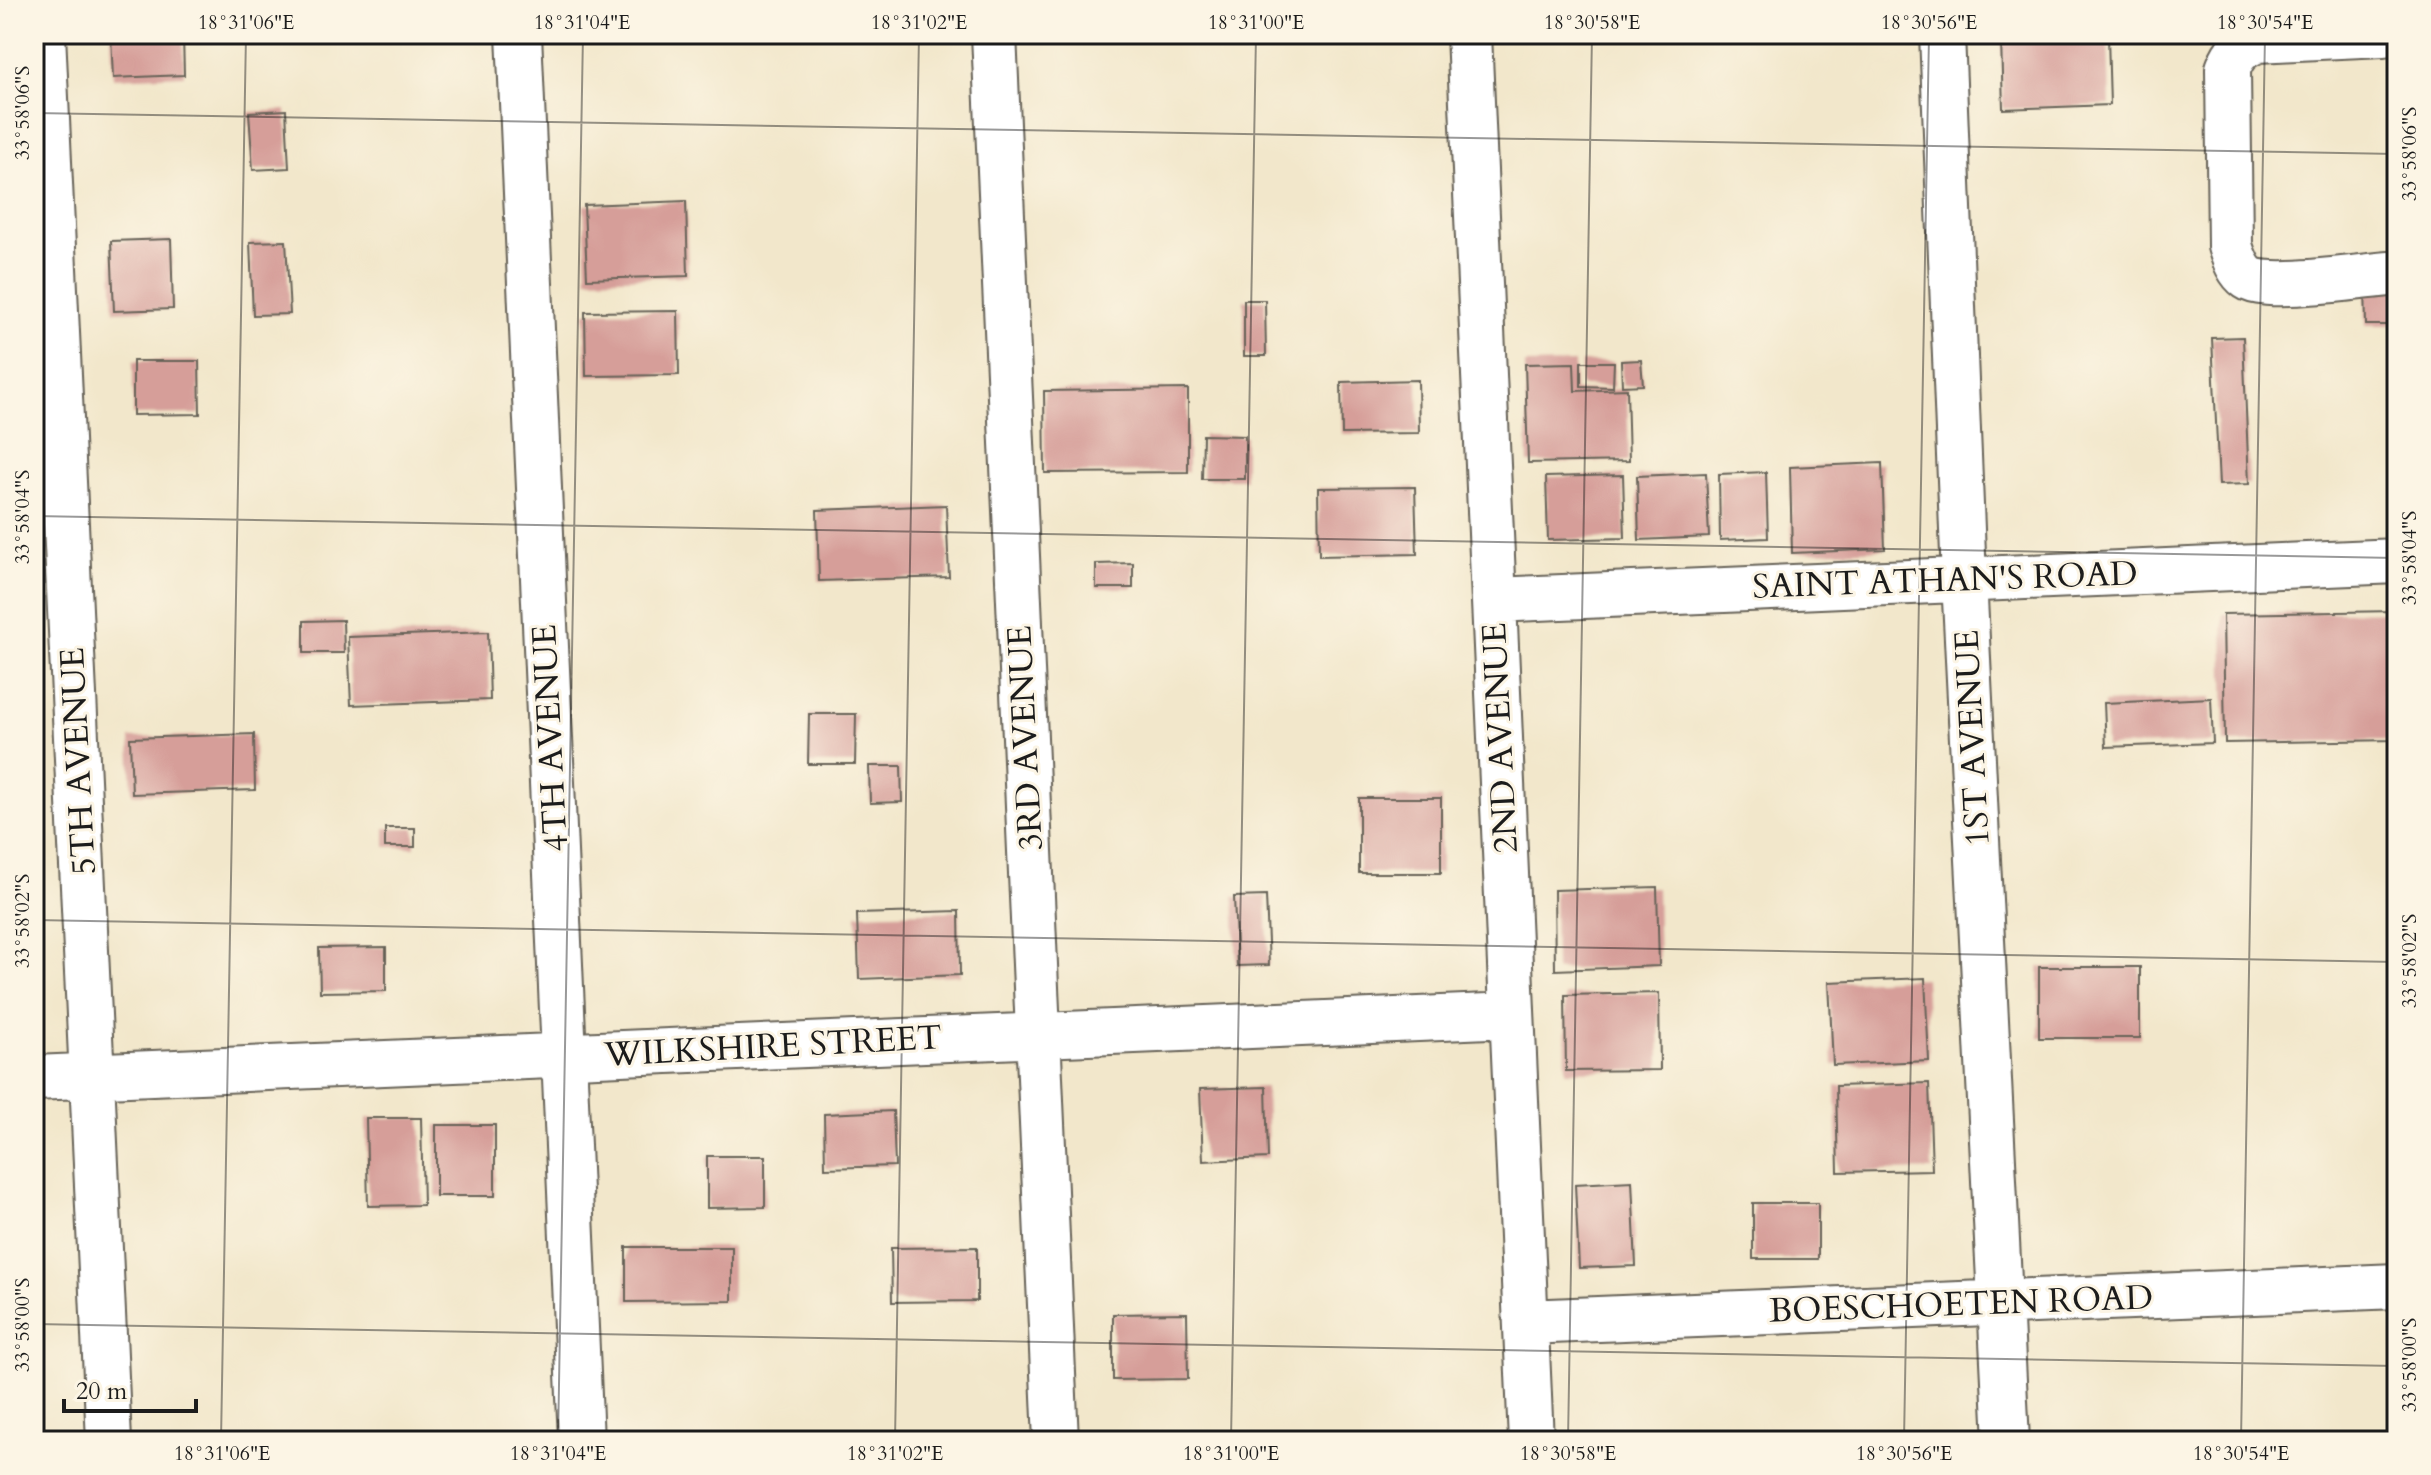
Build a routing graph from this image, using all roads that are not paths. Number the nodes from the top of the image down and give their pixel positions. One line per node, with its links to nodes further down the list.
1 (43, 34): 14 (street, 5TH AVENUE)
2 (519, 34): 13 (street, 4TH AVENUE)
3 (994, 34): 12 (street, 3RD AVENUE)
4 (1469, 34): 10 (street, 2ND AVENUE)
5 (1942, 34): 9 (street, 1ST AVENUE)
6 (2383, 34): 7 (street)
7 (2390, 274)
8 (2397, 561): 9 (street, SAINT ATHAN'S ROAD)
9 (1964, 579): 10 (street, SAINT ATHAN'S ROAD); 17 (street, 1ST AVENUE)
10 (1494, 600): 11 (street, 2ND AVENUE)
11 (1512, 1015): 12 (street, WILKSHIRE STREET); 18 (street, 2ND AVENUE)
12 (1038, 1035): 13 (street, WILKSHIRE STREET); 21 (street, 3RD AVENUE)
13 (564, 1056): 14 (street, WILKSHIRE STREET); 20 (street, 4TH AVENUE)
14 (94, 1076): 15 (street, WILKSHIRE STREET); 19 (street, 5TH AVENUE)
15 (34, 1078)
16 (2397, 1286): 17 (street, BOESCHOETEN ROAD)
17 (2001, 1302): 18 (street, BOESCHOETEN ROAD); 23 (street, 1ST AVENUE)
18 (1526, 1322): 22 (street, 2ND AVENUE)
19 (109, 1441)
20 (581, 1441)
21 (1056, 1441)
22 (1531, 1441)
23 (2007, 1441)

